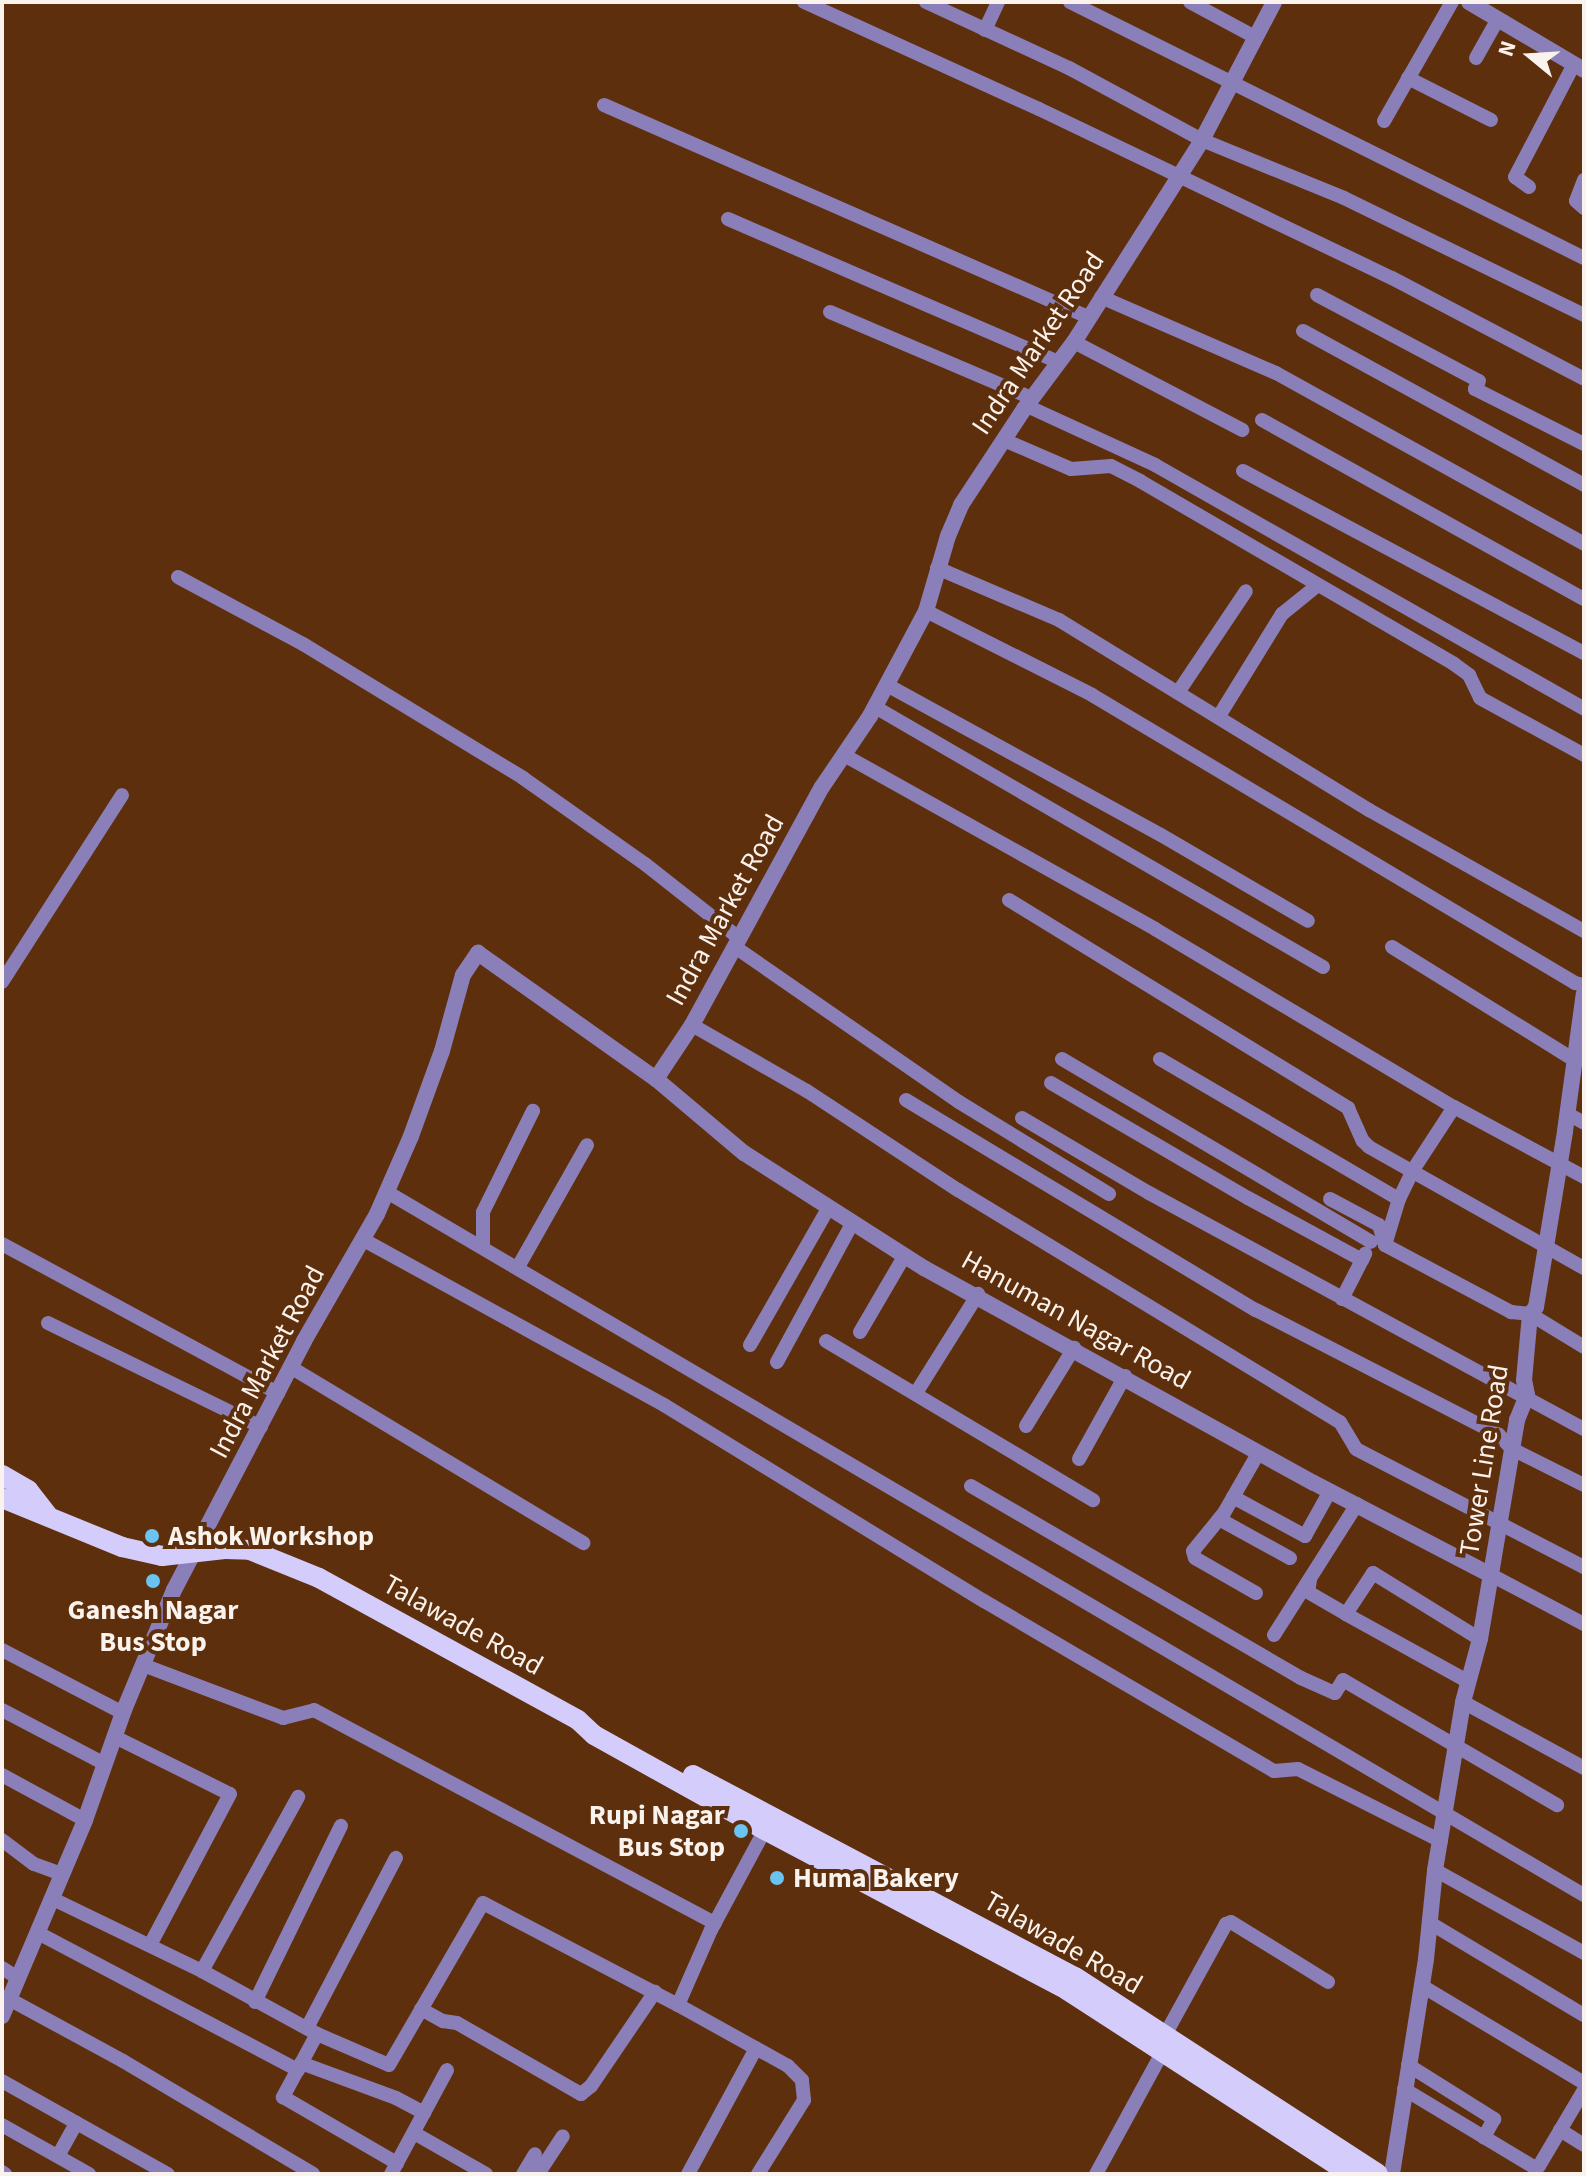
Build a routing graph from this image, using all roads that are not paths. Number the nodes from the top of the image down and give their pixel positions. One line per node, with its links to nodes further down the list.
1 (804, 2): 20 (street)
2 (926, 2): 10 (street)
3 (998, 2): 10 (street)
4 (1070, 2): 15 (street)
5 (1190, 2): 11 (street)
6 (1274, 2): 11 (street, Indra Market Road)
7 (1452, 2): 14 (street)
8 (1469, 2): 9 (street)
9 (1498, 19): 12 (street); 13 (street)
10 (985, 30): 19 (street)
11 (1255, 37): 15 (street, Indra Market Road)
12 (1476, 58)
13 (1579, 67): 22 (street)
14 (1408, 78): 17 (street); 18 (street)
15 (1230, 84): 19 (street, Indra Market Road); 25 (street)
16 (604, 105): 30 (street)
17 (1491, 120)
18 (1384, 121)
19 (1202, 140): 20 (street, Indra Market Road); 29 (street)
20 (1177, 176): 27 (street, Indra Market Road); 34 (street)
21 (1584, 180): 23 (street)
22 (1529, 187)
23 (1584, 208)
24 (728, 219): 33 (street)
25 (1584, 258)
26 (1317, 295): 39 (street)
27 (1101, 297): 30 (street, Indra Market Road); 42 (street)
28 (830, 312): 35 (street)
29 (1584, 315)
30 (1088, 317): 32 (street, Indra Market Road)
31 (1303, 331): 41 (street)
32 (1074, 342): 33 (street, Indra Market Road); 37 (street)
33 (1059, 362): 35 (street, Indra Market Road)
34 (1584, 379)
35 (1029, 402): 38 (street, Indra Market Road); 53 (street)
36 (1262, 420): 47 (street)
37 (1242, 430)
38 (1004, 440): 43 (street, Indra Market Road); 45 (street)
39 (1584, 444)
40 (1243, 471): 49 (street)
41 (1584, 485)
42 (1584, 544)
43 (937, 568): 48 (street, Indra Market Road); 51 (street)
44 (178, 577): 61 (street)
45 (1318, 585): 54 (street); 56 (street)
46 (1246, 591): 51 (street)
47 (1584, 599)
48 (926, 611): 50 (street, Indra Market Road); 65 (street)
49 (1584, 653)
50 (887, 685): 52 (street, Indra Market Road); 59 (street)
51 (1179, 691): 54 (street)
52 (875, 707): 55 (street, Indra Market Road); 63 (street)
53 (1584, 709)
54 (1219, 716): 60 (street)
55 (844, 755): 61 (street, Indra Market Road); 75 (street)
56 (1584, 755)
57 (122, 795): 64 (street)
58 (1009, 900): 82 (street)
59 (1308, 921)
60 (1584, 931)
61 (737, 942): 67 (street, Indra Market Road); 85 (street)
62 (1392, 947): 71 (street)
63 (1323, 967)
64 (2, 982)
65 (1584, 985)
66 (1584, 993): 68 (street, Tower Line Road)
67 (692, 1025): 72 (street, Indra Market Road); 130 (street)
68 (1580, 1040): 71 (street, Tower Line Road)
69 (1062, 1059): 91 (street)
70 (1160, 1059): 87 (street)
71 (1574, 1060): 77 (street, Tower Line Road)
72 (656, 1079): 84 (street, Indra Market Road); 88 (street, Hanuman Nagar Road)
73 (1051, 1083): 96 (street)
74 (906, 1100): 117 (street)
75 (1454, 1107): 81 (street); 82 (street)
76 (533, 1111): 94 (street)
77 (1568, 1114): 79 (street); 81 (street, Tower Line Road)
78 (1022, 1118): 100 (street)
79 (1584, 1123)
80 (587, 1145): 97 (street)
81 (1560, 1163): 83 (street); 93 (street, Tower Line Road)
82 (1413, 1170): 87 (street); 93 (street)
83 (1584, 1177)
84 (387, 1192): 90 (street, Indra Market Road); 94 (street)
85 (1109, 1194)
86 (1330, 1199): 91 (street)
87 (1399, 1199): 91 (street)
88 (829, 1207): 89 (street, Hanuman Nagar Road); 105 (street)
89 (853, 1222): 95 (street, Hanuman Nagar Road); 108 (street)
90 (362, 1239): 109 (street, Indra Market Road); 160 (street)
91 (1378, 1243): 96 (street); 101 (street)
92 (2, 1244): 111 (street)
93 (1546, 1246): 98 (street); 101 (street, Tower Line Road)
94 (483, 1247): 97 (street)
95 (905, 1255): 99 (street, Hanuman Nagar Road); 103 (street)
96 (1362, 1260): 100 (street)
97 (518, 1267): 155 (street)
98 (1584, 1268)
99 (978, 1294): 107 (street, Hanuman Nagar Road); 112 (street)
100 (1342, 1299): 113 (street)
101 (1530, 1314): 106 (street); 113 (street, Tower Line Road)
102 (48, 1323): 115 (street)
103 (860, 1332)
104 (826, 1341): 112 (street)
105 (750, 1345)
106 (1584, 1347)
107 (1074, 1348): 110 (street, Hanuman Nagar Road); 114 (street)
108 (777, 1362)
109 (292, 1368): 111 (street, Indra Market Road); 131 (street)
110 (1125, 1376): 118 (street, Hanuman Nagar Road); 119 (street)
111 (278, 1393): 115 (street, Indra Market Road)
112 (916, 1393): 126 (street)
113 (1527, 1395): 116 (street); 117 (street, Tower Line Road)
114 (1026, 1426)
115 (261, 1427): 132 (street, Indra Market Road)
116 (1584, 1429)
117 (1512, 1449): 121 (street); 130 (street, Tower Line Road)
118 (1259, 1452): 123 (street, Hanuman Nagar Road); 124 (street)
119 (1079, 1459)
120 (2, 1475): 128 (main road, Talawade Road)
121 (1584, 1485)
122 (971, 1486): 149 (street)
123 (1330, 1491): 124 (street); 127 (street, Hanuman Nagar Road)
124 (1233, 1497): 129 (street)
125 (2, 1498): 128 (main road, Talawade Road)
126 (1093, 1500)
127 (1357, 1504): 135 (street, Hanuman Nagar Road); 136 (street)
128 (47, 1514): 132 (main road, Talawade Road)
129 (1219, 1519): 133 (street); 137 (street)
130 (1499, 1524): 134 (street); 135 (street, Tower Line Road)
131 (583, 1543)
132 (196, 1552): 143 (street, Indra Market Road); 157 (main road, Talawade Road)
133 (1290, 1558)
134 (1584, 1567)
135 (1491, 1575): 139 (street); 141 (street, Tower Line Road)
136 (1310, 1579): 138 (street); 140 (street)
137 (1256, 1593)
138 (1346, 1614): 141 (street); 144 (street)
139 (1584, 1624)
140 (1274, 1635)
141 (1480, 1639): 144 (street, Tower Line Road)
142 (2, 1650): 147 (street)
143 (143, 1665): 147 (street, Indra Market Road); 166 (street)
144 (1469, 1682): 145 (street, Tower Line Road)
145 (1463, 1702): 149 (street, Tower Line Road); 151 (street)
146 (2, 1710): 150 (street)
147 (123, 1713): 148 (street, Indra Market Road)
148 (115, 1737): 150 (street, Indra Market Road); 169 (street)
149 (1457, 1745): 154 (street); 155 (street, Tower Line Road)
150 (105, 1764): 156 (street, Indra Market Road)
151 (1584, 1768)
152 (2, 1775): 156 (street)
153 (298, 1797): 172 (street)
154 (1557, 1805)
155 (1446, 1814): 160 (street, Tower Line Road); 164 (street)
156 (85, 1820): 163 (street, Indra Market Road)
157 (769, 1824): 166 (street); 184 (main road, Talawade Road)
158 (341, 1826): 178 (street)
159 (2, 1840): 163 (street)
160 (1441, 1841): 162 (street, Tower Line Road)
161 (396, 1858): 183 (street)
162 (1435, 1870): 167 (street, Tower Line Road); 170 (street)
163 (61, 1874): 165 (street, Indra Market Road)
164 (1584, 1895)
165 (53, 1899): 168 (street, Indra Market Road); 169 (street)
166 (715, 1923): 179 (street)
167 (1428, 1929): 175 (street, Tower Line Road); 181 (street)
168 (38, 1933): 173 (street, Indra Market Road); 187 (street)
169 (150, 1945): 172 (street)
170 (1584, 1953)
171 (2, 1968): 173 (street)
172 (202, 1971): 178 (street)
173 (18, 1978): 177 (street, Indra Market Road)
174 (1328, 1982): 184 (street)
175 (1422, 1986): 186 (street, Tower Line Road); 190 (street)
176 (655, 1992): 179 (street); 180 (street); 180 (street)
177 (9, 1999): 182 (street, Indra Market Road); 208 (street)
178 (255, 2002): 183 (street)
179 (678, 2005): 185 (street)
180 (421, 2009): 183 (street)
181 (1584, 2015)
182 (2, 2016)
183 (312, 2031): 187 (street)
184 (1166, 2042): 214 (street); 215 (main road, Talawade Road); 216 (main road, Talawade Road)
185 (756, 2048): 212 (street); 213 (street)
186 (1408, 2065): 191 (street, Tower Line Road); 200 (street)
187 (300, 2066): 194 (street); 204 (street)
188 (447, 2070): 194 (street)
189 (2, 2081): 195 (street)
190 (1584, 2083)
191 (1404, 2089): 200 (street); 217 (street, Tower Line Road)
192 (1584, 2090): 193 (street)
193 (1580, 2108): 197 (street)
194 (424, 2113): 198 (street)
195 (76, 2123): 203 (street); 207 (street)
196 (2, 2125): 203 (street)
197 (1560, 2130): 200 (street); 201 (street)
198 (414, 2133): 204 (street); 205 (street)
199 (563, 2136): 211 (street)
200 (1484, 2137)
201 (1584, 2145)
202 (535, 2154): 210 (street)
203 (58, 2156): 206 (street)
204 (394, 2168)
205 (468, 2170): 209 (street)
206 (89, 2174)
207 (168, 2174)
208 (313, 2174)
209 (486, 2174)
210 (523, 2174)
211 (538, 2174)
212 (688, 2174)
213 (758, 2174)
214 (1096, 2174)
215 (1350, 2174)
216 (1378, 2174)
217 (1392, 2174)

